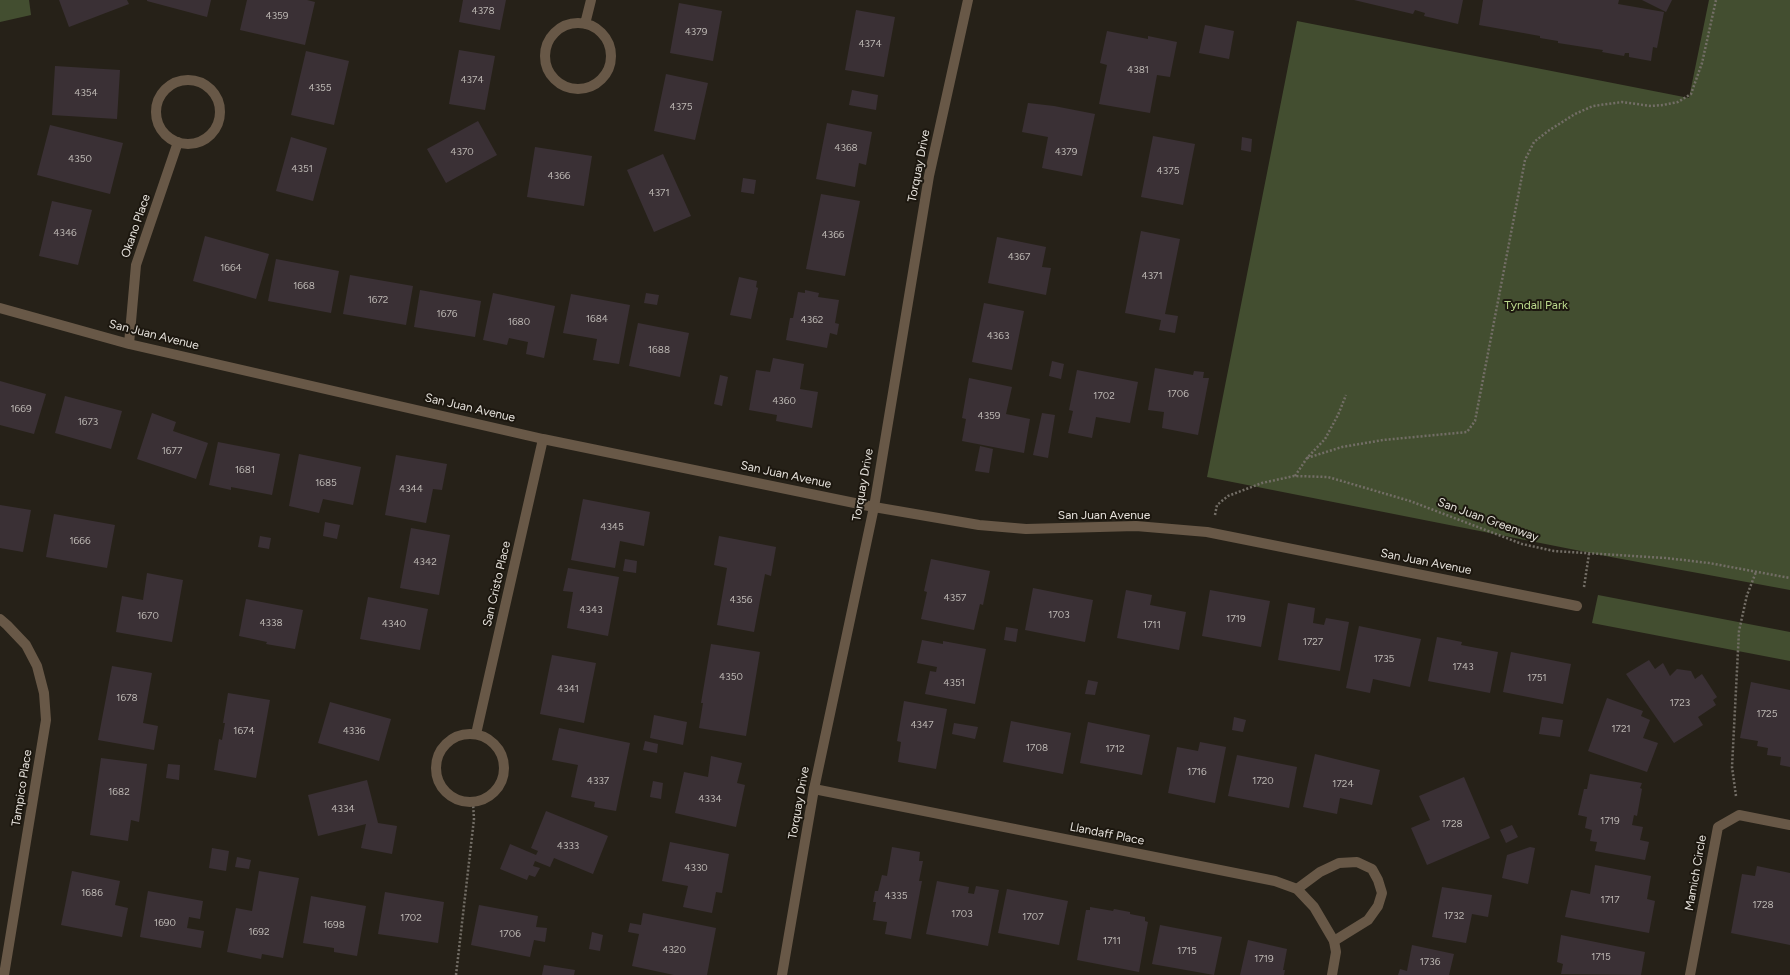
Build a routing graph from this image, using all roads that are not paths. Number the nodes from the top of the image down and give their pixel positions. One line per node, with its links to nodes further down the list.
1 (590, 0): 3 (street)
2 (968, 0): 8 (street, Torquay Drive)
3 (585, 24): 3 (street)
4 (178, 142): 4 (street); 6 (street, Okano Place)
5 (0, 308): 6 (street, San Juan Avenue)
6 (129, 344): 7 (street, San Juan Avenue)
7 (543, 438): 8 (street, San Juan Avenue); 11 (street, San Cristo Place)
8 (874, 507): 9 (street, San Juan Avenue); 12 (street, Torquay Drive)
9 (1577, 606)
10 (0, 619): 16 (street, Tampico Place)
11 (476, 734): 11 (street)
12 (814, 789): 14 (street, Llandaff Place); 17 (street, Torquay Drive)
13 (1790, 825): 19 (street, Mamich Circle)
14 (1297, 888): 15 (street); 15 (street)
15 (1334, 941): 18 (street)
16 (4, 975)
17 (782, 975)
18 (1332, 975)
19 (1690, 975)

